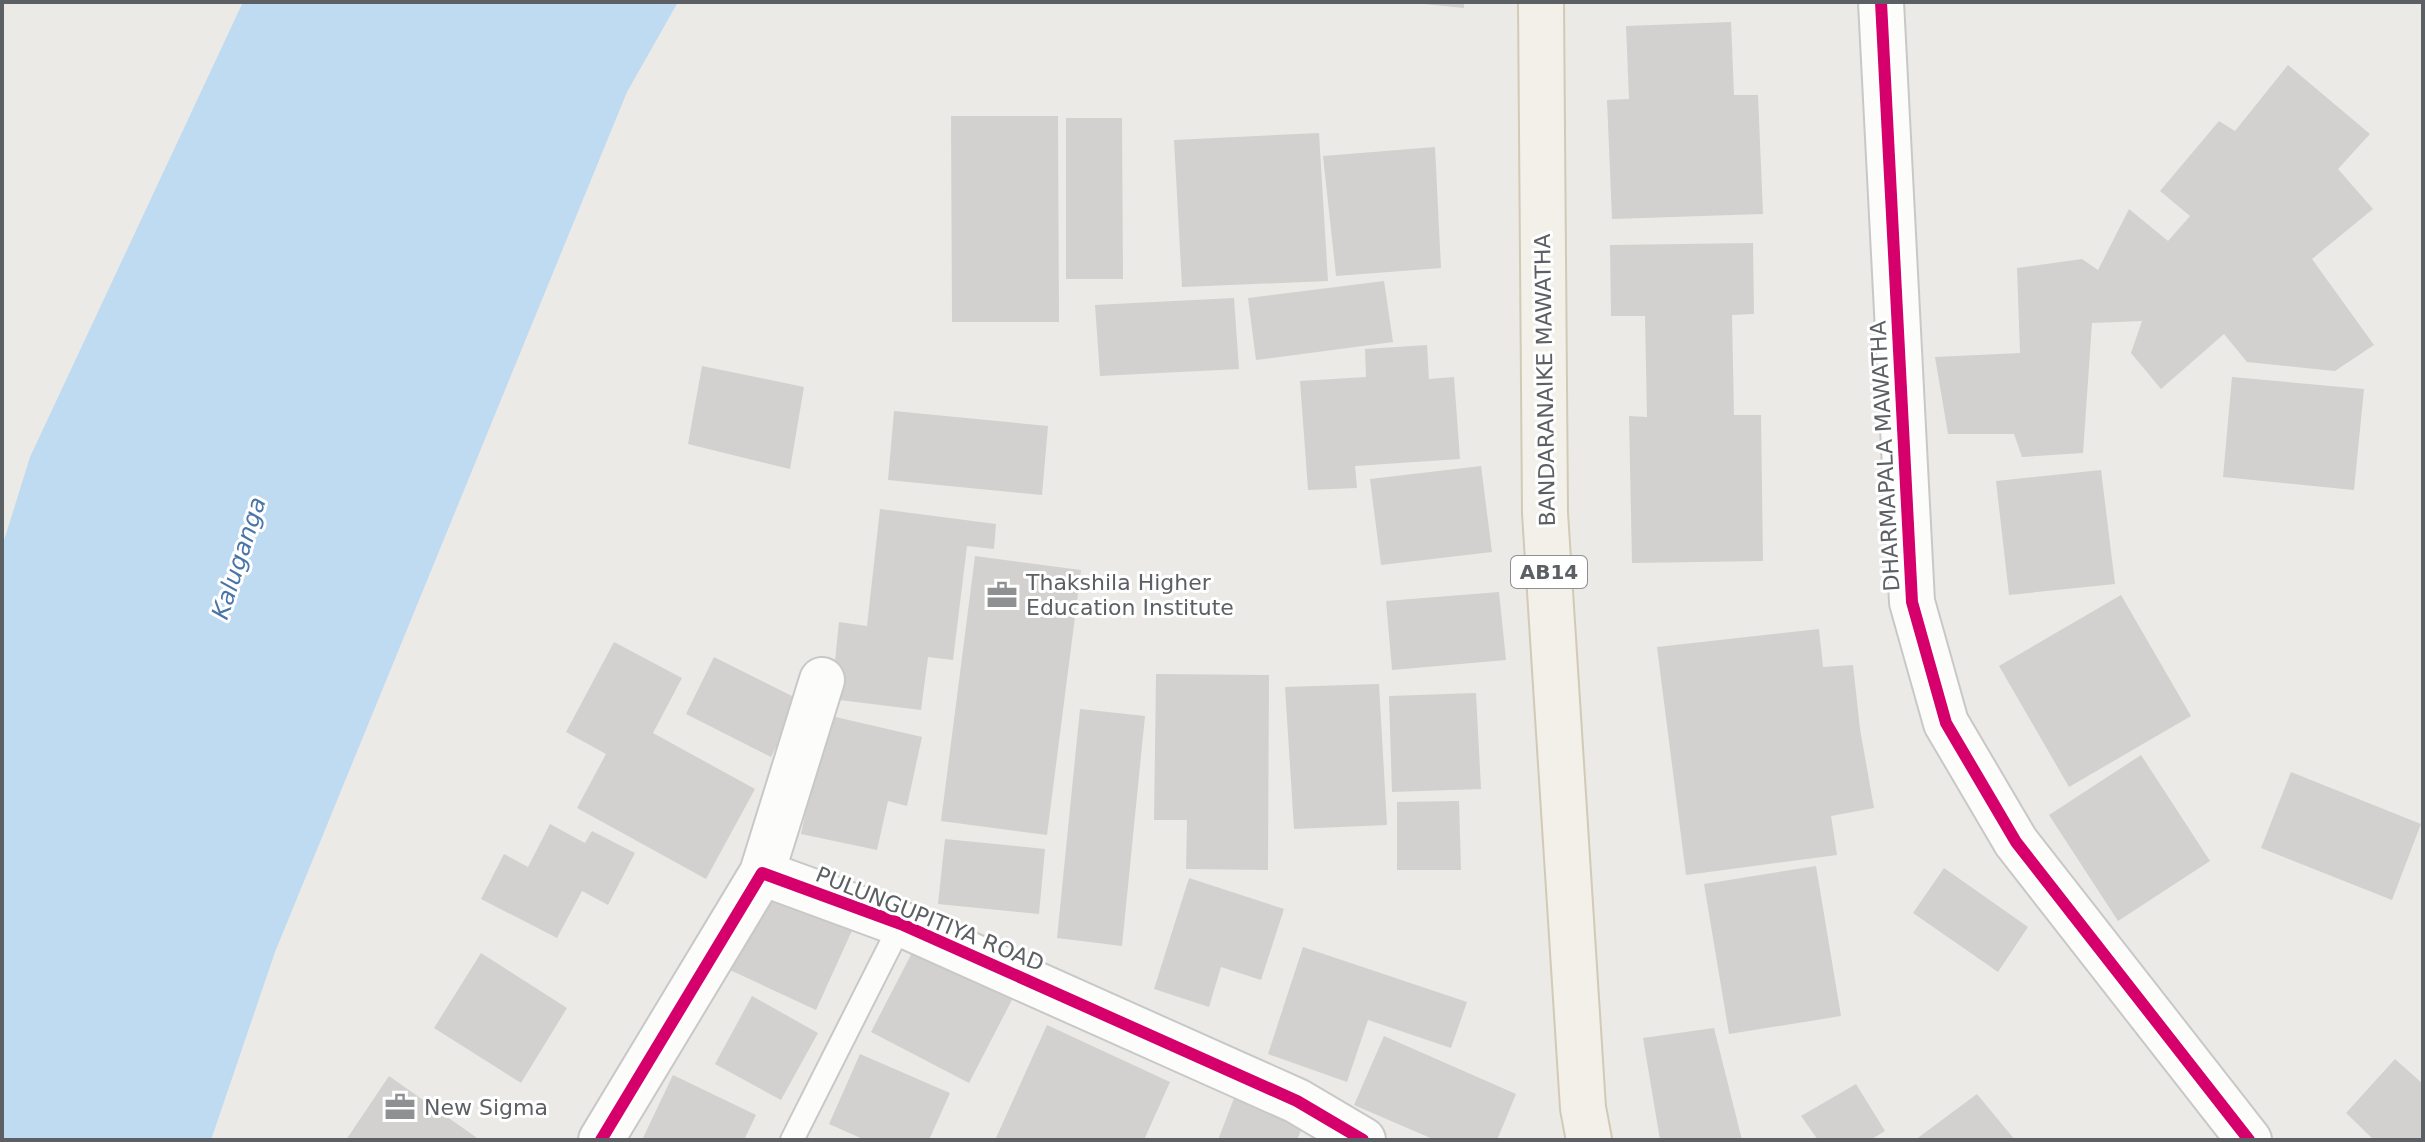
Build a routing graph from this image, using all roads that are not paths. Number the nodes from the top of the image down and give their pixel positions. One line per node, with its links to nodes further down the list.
1 (1541, 2): 9 (main road, BANDARANAIKE MAWATHA / AB14)
2 (1881, 2): 10 (street, DHARMAPALA MAWATHA)
3 (822, 680): 4 (street)
4 (762, 873): 5 (street, PULUNGUPITIYA ROAD); 6 (street)
5 (901, 924): 7 (lane); 8 (street, PULUNGUPITIYA ROAD)
6 (601, 1140)
7 (792, 1140)
8 (1363, 1140)
9 (1589, 1140)
10 (2249, 1140)

